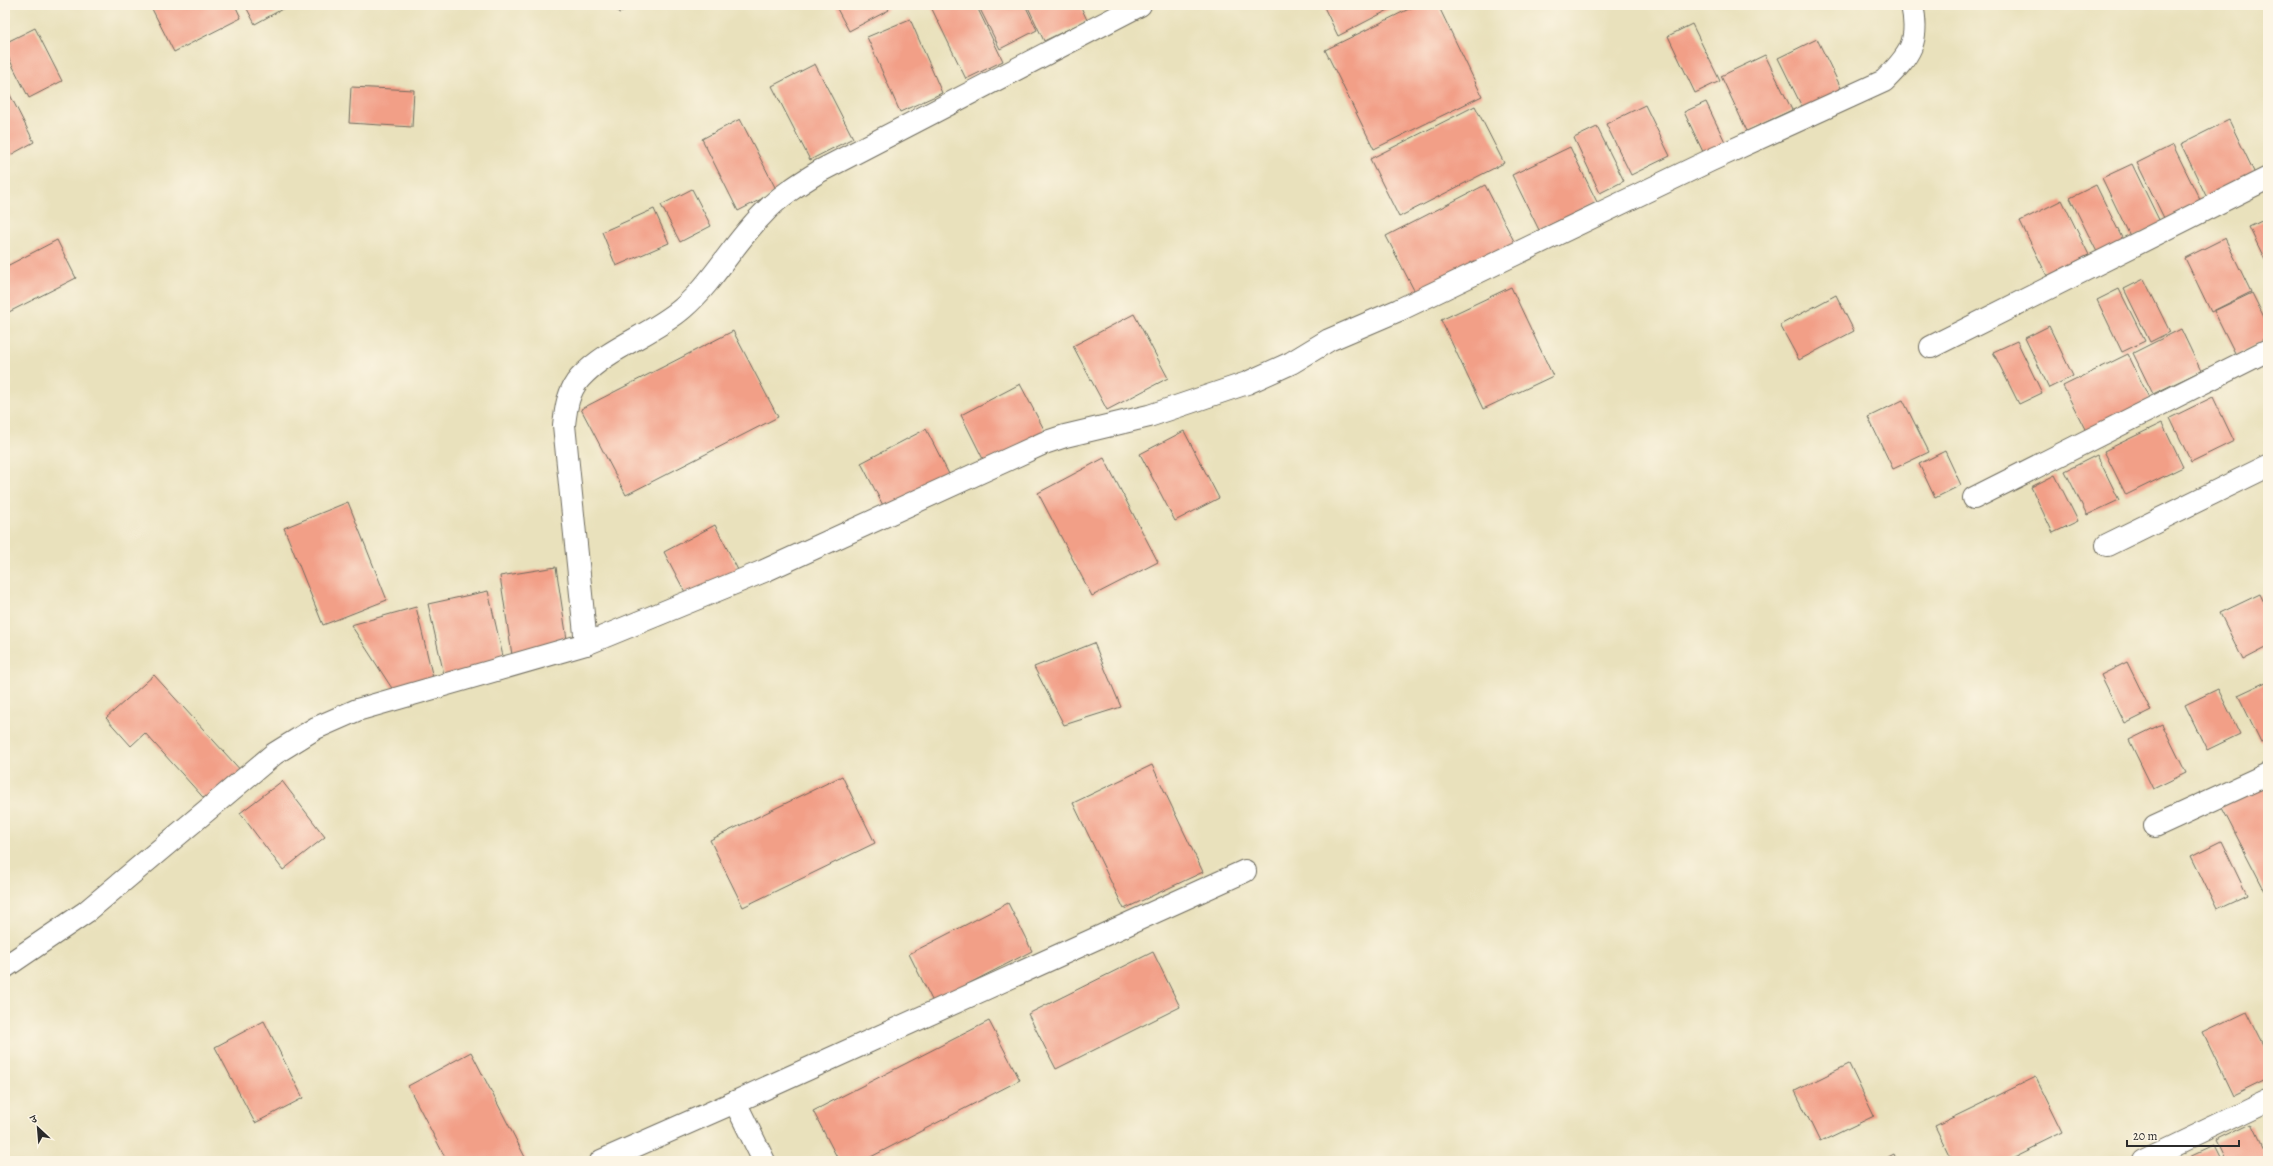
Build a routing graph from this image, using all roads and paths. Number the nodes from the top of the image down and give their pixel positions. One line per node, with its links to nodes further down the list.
1 (1140, 5): 9 (street)
2 (1912, 5): 9 (street)
3 (2268, 178): 4 (street)
4 (1930, 348)
5 (2268, 350): 7 (street)
6 (2268, 466): 8 (street)
7 (1974, 498)
8 (2107, 545)
9 (586, 644): 13 (street)
10 (2268, 774): 11 (street)
11 (2155, 826)
12 (1245, 871): 15 (street)
13 (5, 967)
14 (2268, 1101): 18 (street)
15 (735, 1102): 16 (street); 17 (street)
16 (601, 1161)
17 (764, 1161)
18 (2143, 1161)

